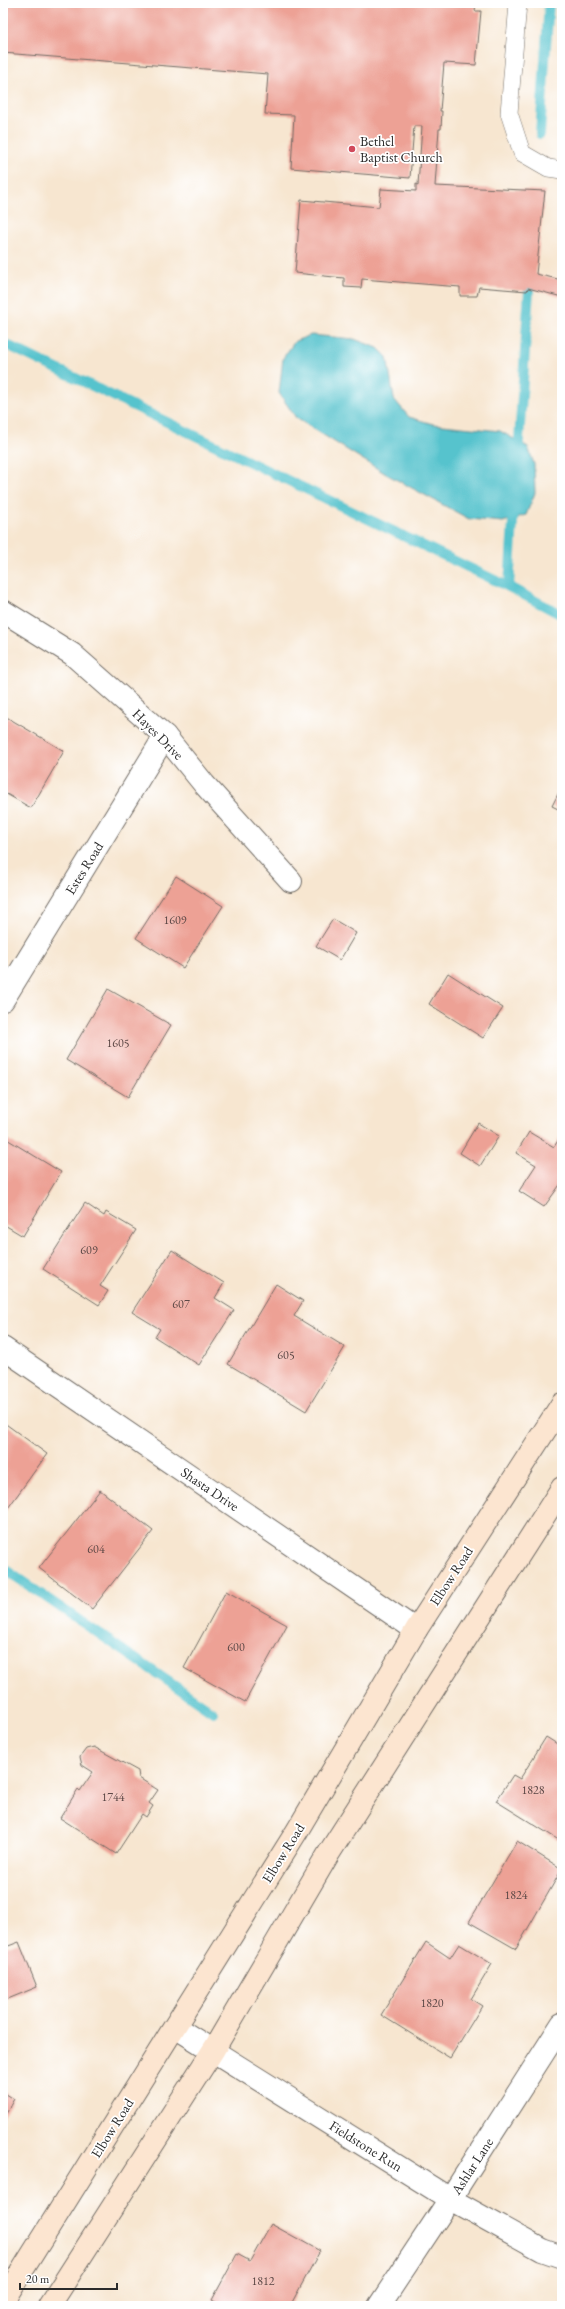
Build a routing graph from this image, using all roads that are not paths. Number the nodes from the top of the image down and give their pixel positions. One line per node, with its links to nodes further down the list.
1 (518, 3): 2 (lane)
2 (562, 170)
3 (3, 611): 4 (street, Hayes Drive)
4 (165, 736): 5 (street, Hayes Drive); 6 (street, Estes Road)
5 (291, 881)
6 (3, 1000)
7 (3, 1348): 10 (street, Shasta Drive)
8 (562, 1404): 10 (main road, Elbow Road)
9 (562, 1488): 13 (main road)
10 (416, 1630): 12 (main road, Elbow Road)
11 (562, 2024): 14 (street, Ashlar Lane)
12 (175, 2027): 13 (street, Fieldstone Run); 16 (main road, Elbow Road)
13 (214, 2049): 14 (street, Fieldstone Run); 17 (main road)
14 (450, 2199): 15 (street, Fieldstone Run); 18 (street, Ashlar Lane)
15 (562, 2257)
16 (3, 2301)
17 (49, 2306)
18 (379, 2306)

